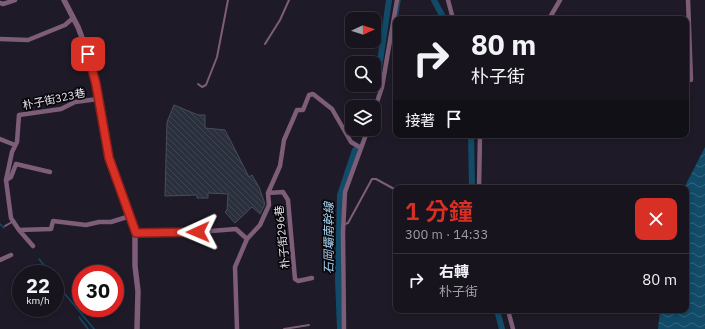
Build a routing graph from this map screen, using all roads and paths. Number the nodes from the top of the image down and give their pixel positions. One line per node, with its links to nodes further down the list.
1 (15, 0): 9 (street)
2 (64, 0): 14 (street)
3 (228, 0): 20 (lane)
4 (289, 0): 18 (lane)
5 (397, 0): 10 (street)
6 (448, 0): 11 (street)
7 (560, 0): 12 (street)
8 (688, 0): 13 (street)
9 (0, 3)
10 (394, 16)
11 (452, 16)
12 (551, 16)
13 (689, 16)
14 (73, 18): 17 (street); 21 (street)
15 (393, 23): 22 (street)
16 (689, 27): 19 (street)
17 (0, 39)
18 (265, 44)
19 (691, 80)
20 (198, 84)
21 (98, 99): 26 (street, 朴子街323巷); 33 (street)
22 (378, 100)
23 (365, 136): 27 (street)
24 (480, 138): 30 (street)
25 (0, 139): 26 (street)
26 (15, 145): 29 (street, 朴子街323巷)
27 (361, 148): 32 (street); 35 (street)
28 (50, 172): 29 (street)
29 (6, 180): 34 (street, 朴子街323巷)
30 (479, 185)
31 (393, 188): 35 (lane)
32 (268, 193): 39 (street, 朴子街296巷); 43 (street, 朴子街296巷)
33 (130, 216): 37 (street); 38 (street)
34 (12, 222): 36 (lane); 37 (street)
35 (344, 225): 49 (street)
36 (6, 226)
37 (19, 230): 40 (street)
38 (136, 233): 39 (street); 46 (street)
39 (247, 239): 47 (street, 朴子街296巷)
40 (33, 246)
41 (11, 255): 42 (street)
42 (0, 260)
43 (312, 278)
44 (509, 313): 50 (street)
45 (309, 325): 48 (lane)
46 (137, 329)
47 (238, 329)
48 (284, 329)
49 (344, 329)
50 (513, 329)

